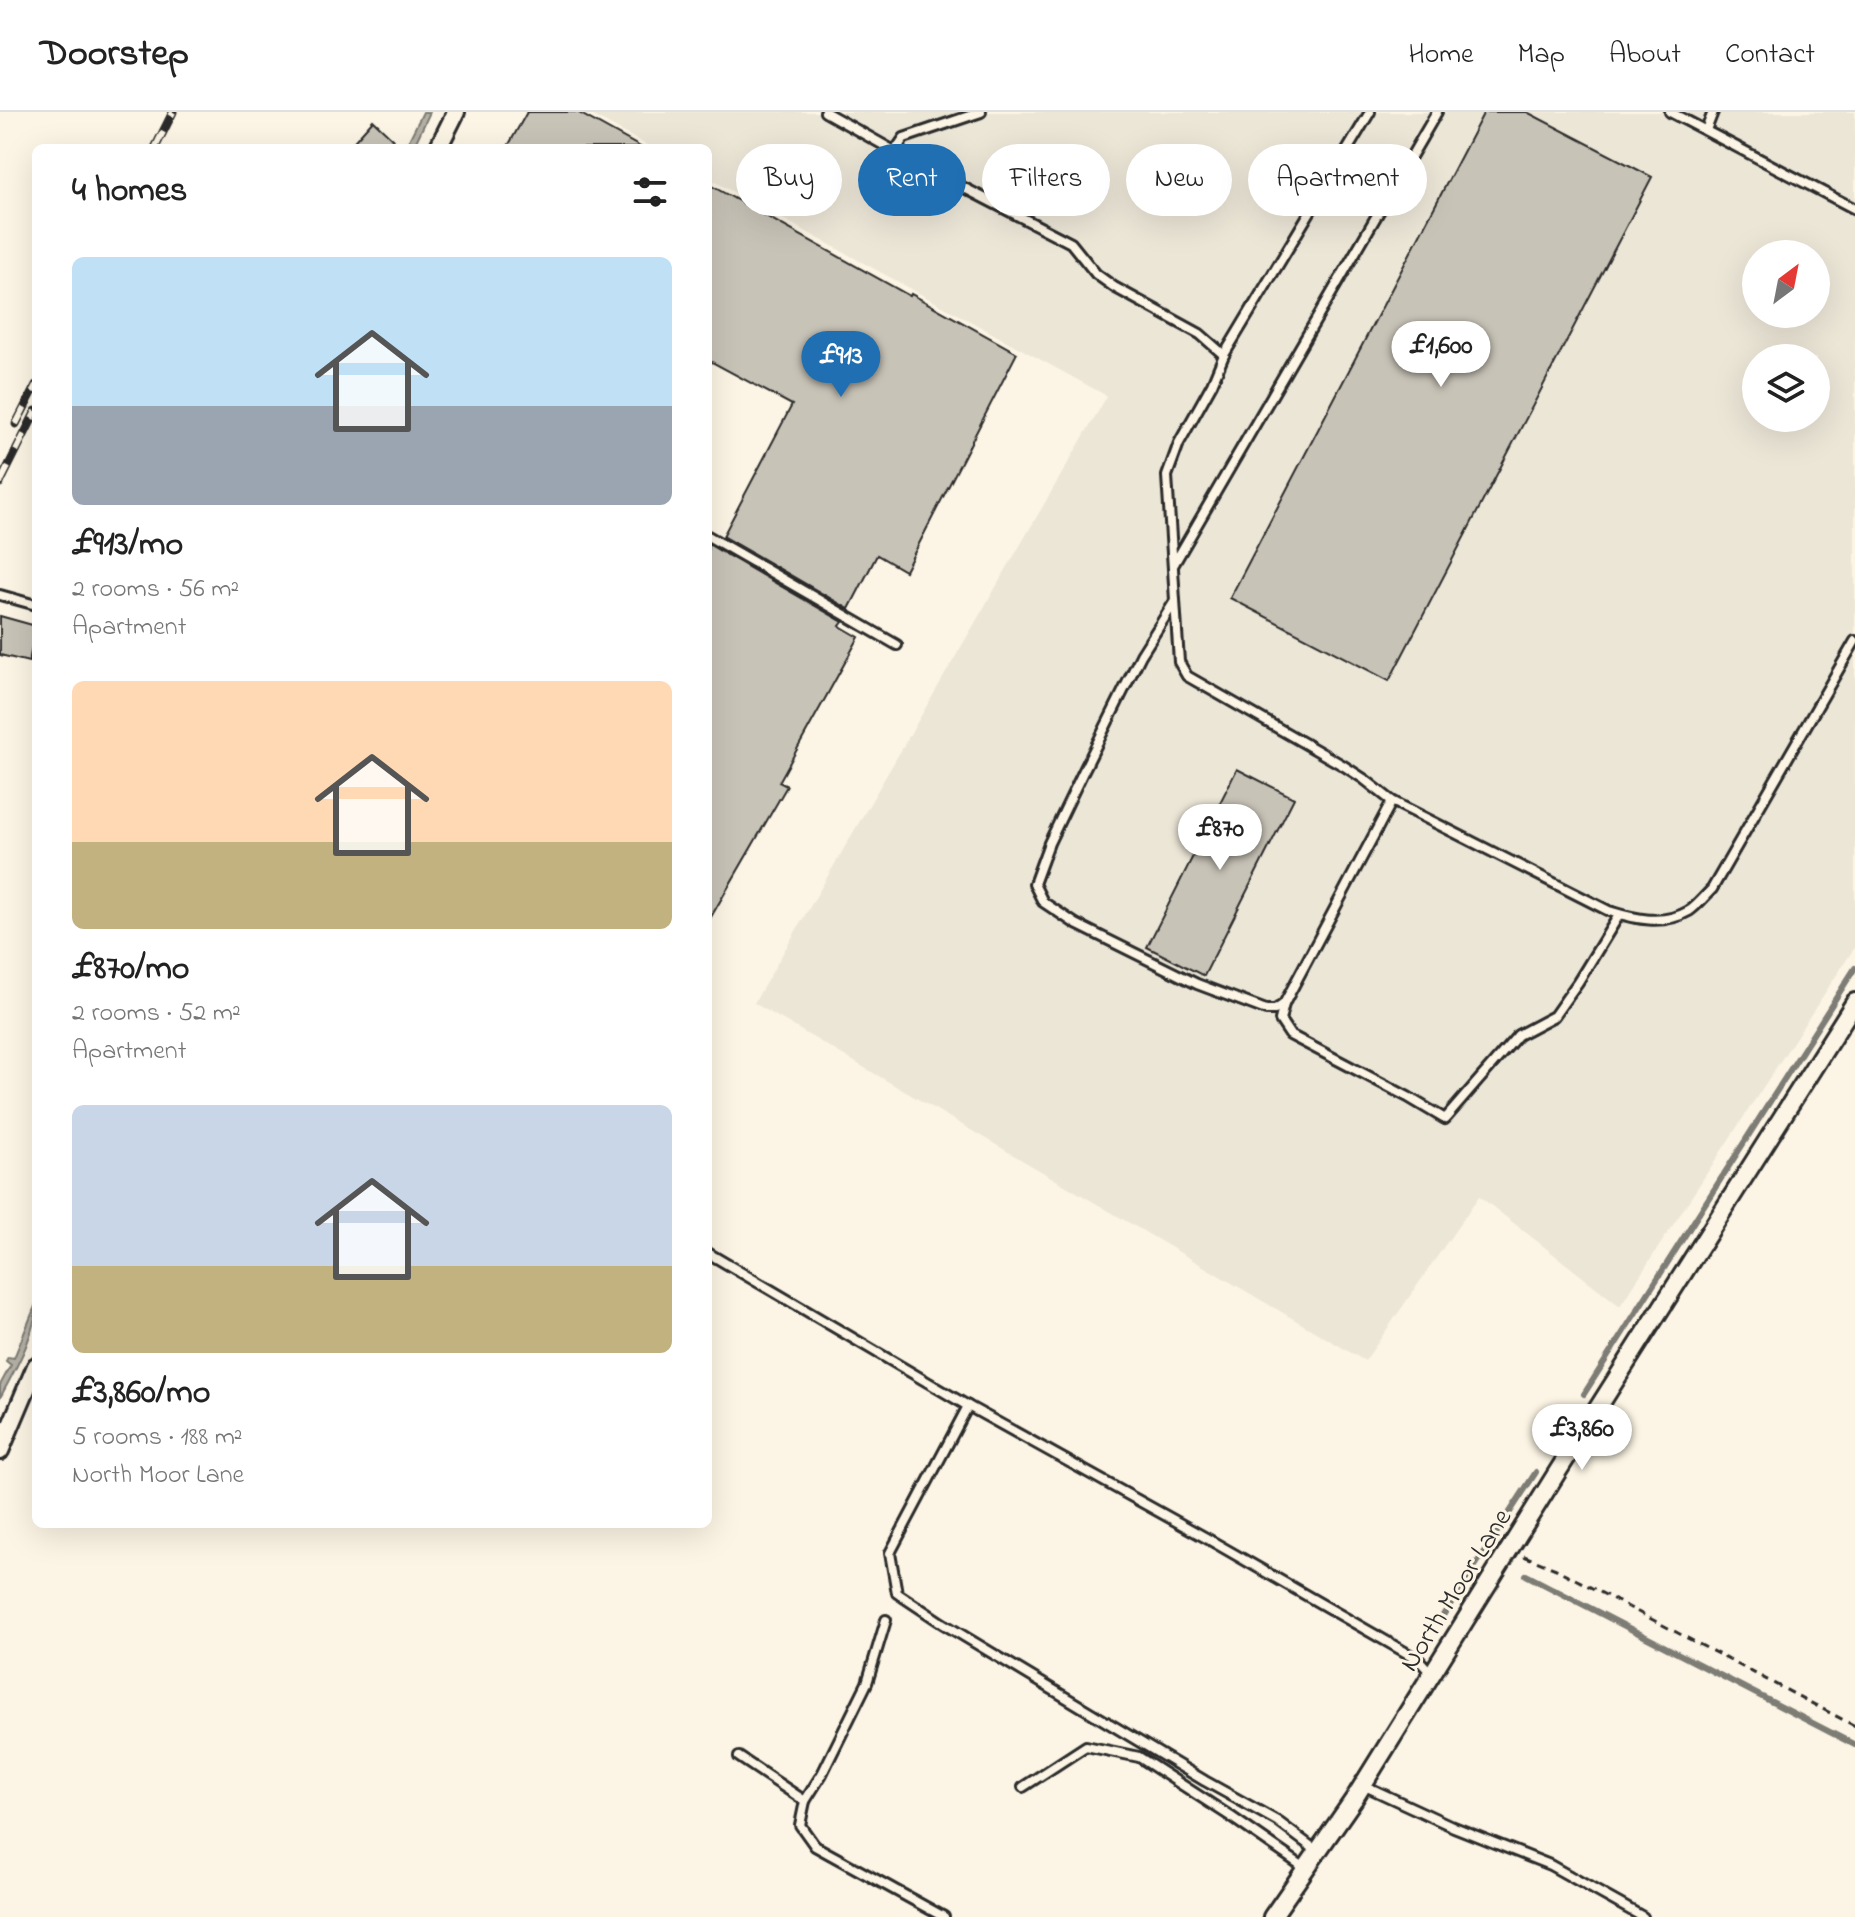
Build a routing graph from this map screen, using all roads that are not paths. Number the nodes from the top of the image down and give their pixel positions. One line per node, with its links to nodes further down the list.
1 (456, 112): 9 (street)
2 (825, 112): 10 (lane)
3 (981, 112): 11 (lane)
4 (1370, 112): 14 (lane)
5 (1437, 112): 16 (lane)
6 (1670, 112): 8 (lane)
7 (1713, 112): 8 (lane)
8 (1706, 130): 13 (lane)
9 (440, 144)
10 (882, 144)
11 (900, 144)
12 (966, 188): 14 (lane)
13 (1855, 209)
14 (1224, 355): 16 (lane)
15 (712, 538): 21 (lane)
16 (1173, 567): 18 (lane)
17 (0, 595): 19 (lane)
18 (1175, 601): 22 (lane); 25 (lane)
19 (32, 604)
20 (1855, 641): 23 (lane)
21 (897, 645)
22 (1392, 801): 23 (lane); 25 (lane)
23 (1619, 915): 25 (lane)
24 (1855, 1002): 31 (street, North Moor Lane)
25 (1284, 1004)
26 (712, 1255): 28 (lane)
27 (32, 1375): 29 (street)
28 (968, 1406): 31 (lane); 36 (lane)
29 (0, 1451)
30 (886, 1620): 35 (lane)
31 (1432, 1674): 33 (street, North Moor Lane)
32 (739, 1757): 35 (lane)
33 (1363, 1785): 36 (street, North Moor Lane); 40 (lane)
34 (1023, 1787): 37 (lane)
35 (805, 1801): 38 (lane)
36 (1318, 1851): 37 (street, North Moor Lane)
37 (1306, 1869): 39 (street, North Moor Lane)
38 (944, 1917)
39 (1272, 1917)
40 (1643, 1917)

